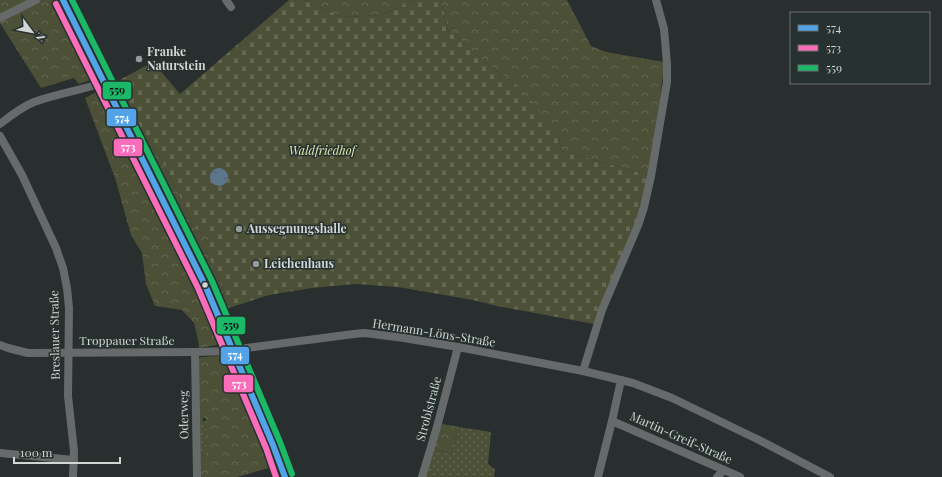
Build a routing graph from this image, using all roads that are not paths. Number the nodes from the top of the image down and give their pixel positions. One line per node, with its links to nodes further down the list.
1 (36, 0): 6 (street)
2 (63, 0): 7 (street)
3 (226, 0): 5 (street)
4 (656, 0): 15 (street)
5 (231, 7)
6 (0, 18)
7 (103, 82): 8 (street); 12 (street)
8 (0, 124)
9 (0, 136): 14 (street, Breslauer Straße)
10 (0, 345): 14 (street, Troppauer Straße)
11 (458, 347): 12 (street, Hermann-Löns-Straße); 15 (street, Hermann-Löns-Straße); 24 (street, Stroblstraße)
12 (232, 351): 13 (street, Troppauer Straße); 23 (street)
13 (195, 352): 14 (street, Troppauer Straße); 22 (street, Oderweg)
14 (68, 353): 19 (street, Breslauer Straße)
15 (583, 371): 16 (street, Hermann-Löns-Straße)
16 (621, 380): 17 (street); 28 (street, Hermann-Löns-Straße)
17 (612, 421): 20 (street, Martin-Greif-Straße); 25 (street)
18 (0, 453): 19 (street)
19 (74, 460): 21 (street, Breslauer Straße)
20 (724, 470): 26 (street); 27 (street, Martin-Greif-Straße)
21 (73, 477)
22 (197, 477)
23 (285, 477)
24 (422, 477)
25 (598, 477)
26 (717, 477)
27 (740, 477)
28 (830, 477)

